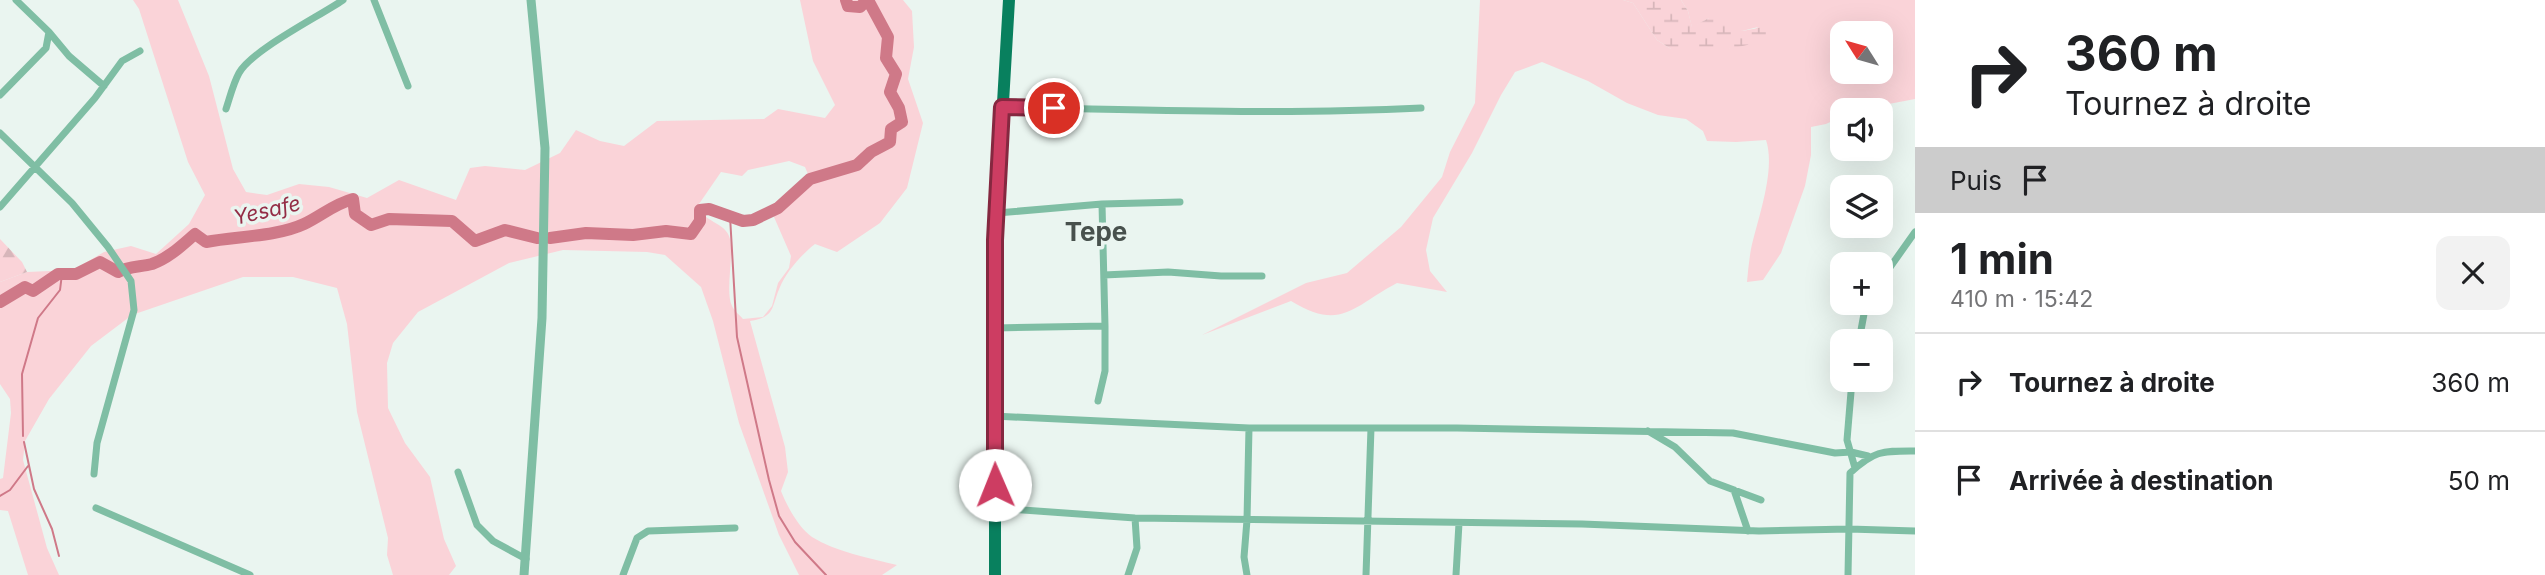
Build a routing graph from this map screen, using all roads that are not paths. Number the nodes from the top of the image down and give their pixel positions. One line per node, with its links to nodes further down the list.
1 (16, 0): 6 (street)
2 (343, 0): 13 (street)
3 (374, 0): 9 (street)
4 (531, 0): 50 (street)
5 (1009, 0): 11 (highway)
6 (49, 32): 8 (street); 10 (street)
7 (141, 51): 8 (street)
8 (104, 86): 15 (street)
9 (408, 86)
10 (0, 95)
11 (1002, 107): 12 (street); 19 (highway)
12 (1421, 108)
13 (226, 109)
14 (0, 133): 15 (street)
15 (35, 166): 18 (street); 37 (street)
16 (1180, 202): 17 (street)
17 (1101, 204): 19 (street); 22 (street)
18 (0, 207)
19 (997, 213): 25 (highway)
20 (1915, 232): 21 (street)
21 (1893, 263)
22 (1104, 275): 23 (street); 24 (street)
23 (1262, 276)
24 (1105, 326): 25 (street); 27 (street)
25 (995, 328): 28 (highway)
26 (1851, 392): 33 (street)
27 (1098, 401)
28 (994, 416): 29 (street); 41 (highway)
29 (1249, 428): 30 (street); 43 (street)
30 (1371, 428): 31 (street); 44 (street)
31 (1647, 431): 33 (street); 38 (street)
32 (1915, 451): 34 (street)
33 (1851, 452): 34 (street); 35 (street)
34 (1868, 456): 35 (street)
35 (1855, 468): 47 (street)
36 (458, 472): 50 (street)
37 (94, 474)
38 (1734, 490): 39 (street); 48 (street)
39 (1761, 500)
40 (96, 508): 51 (street)
41 (995, 508): 42 (street); 54 (highway)
42 (1135, 519): 43 (street); 55 (street)
43 (1247, 520): 44 (street); 56 (street)
44 (1367, 522): 45 (street); 57 (street)
45 (1459, 523): 48 (street); 58 (street)
46 (735, 528): 53 (street)
47 (1849, 529): 48 (street); 49 (street); 59 (street)
48 (1748, 531)
49 (1915, 531)
50 (526, 559): 52 (street)
51 (250, 575)
52 (524, 575)
53 (624, 575)
54 (995, 575)
55 (1128, 575)
56 (1247, 575)
57 (1366, 575)
58 (1457, 575)
59 (1848, 575)

